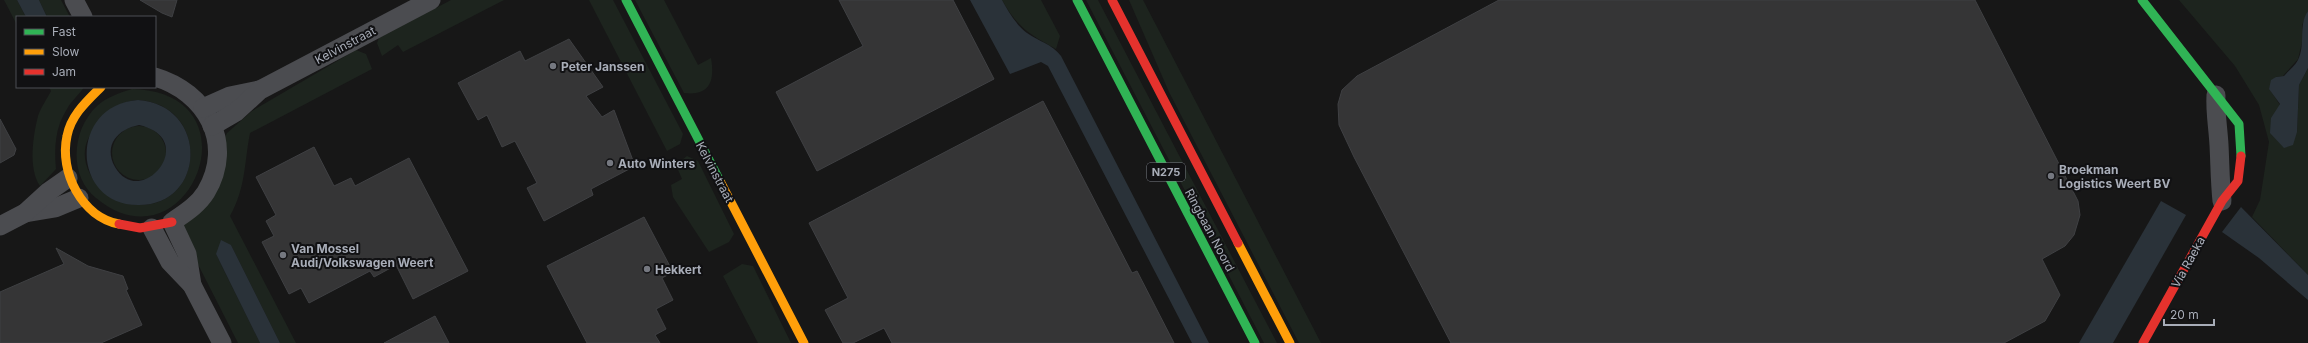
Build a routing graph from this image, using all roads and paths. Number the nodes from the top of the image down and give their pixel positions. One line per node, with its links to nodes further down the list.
1 (74, 0): 7 (street)
2 (431, 0): 10 (street, Kelvinstraat)
3 (626, 0): 23 (street, Kelvinstraat)
4 (1076, 0): 24 (street, Ringbaan Noord / N275)
5 (1112, 0): 25 (street, Ringbaan Noord / N275)
6 (2142, 0): 11 (street, Via Raeka)
7 (82, 16)
8 (156, 77): 12 (street)
9 (100, 88): 14 (street)
10 (260, 90): 12 (street, Kelvinstraat); 13 (street, Kelvinstraat)
11 (2216, 95): 16 (street, Via Raeka)
12 (203, 108): 13 (street)
13 (212, 126): 18 (street)
14 (68, 178): 15 (street); 17 (street)
15 (79, 198): 17 (street); 20 (street)
16 (2222, 201): 26 (street, Via Raeka)
17 (25, 213): 19 (street)
18 (172, 222): 20 (street); 21 (street)
19 (0, 226)
20 (152, 228): 21 (street)
21 (192, 285): 22 (street)
22 (222, 343)
23 (804, 343)
24 (1255, 343)
25 (1290, 343)
26 (2143, 343)

